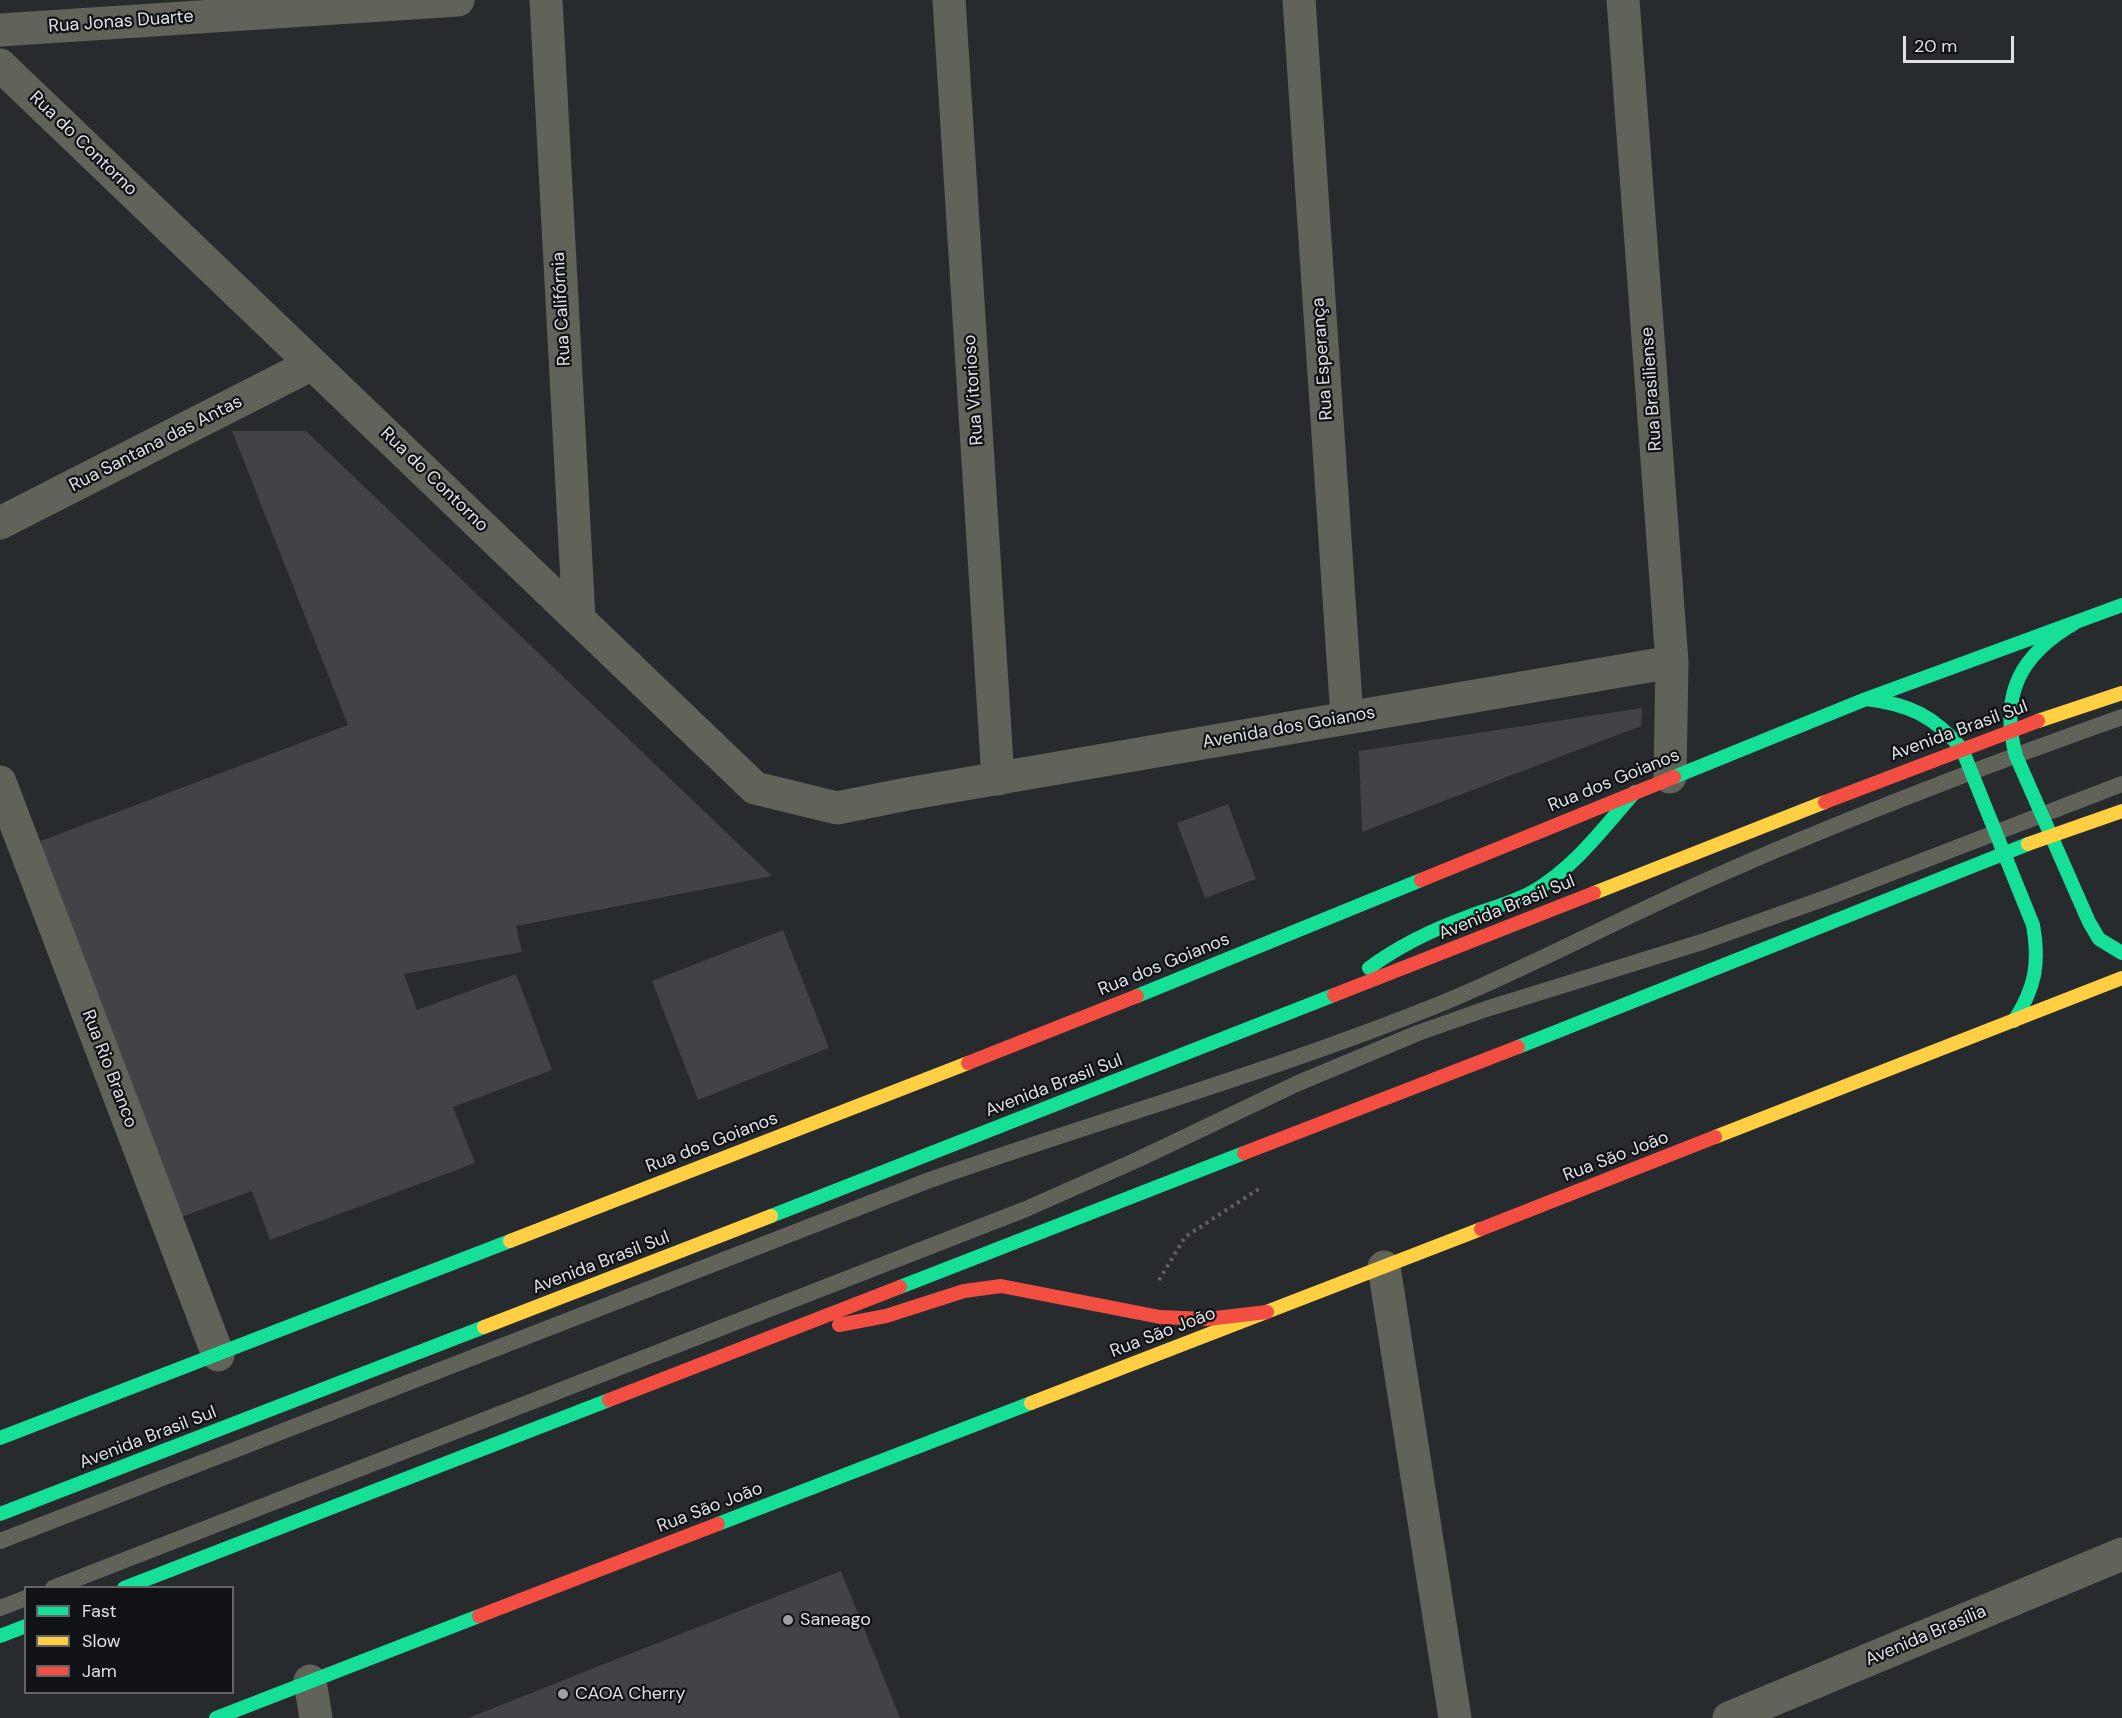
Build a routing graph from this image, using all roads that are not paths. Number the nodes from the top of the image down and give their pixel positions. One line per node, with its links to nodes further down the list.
1 (458, 0): 6 (street, Rua Jonas Duarte)
2 (546, 0): 11 (street, Rua Califórnia)
3 (949, 0): 23 (street, Rua Vitorioso)
4 (1299, 0): 17 (street, Rua Esperança)
5 (1623, 0): 13 (street, Rua Brasiliense)
6 (0, 30)
7 (0, 65): 8 (street, Rua do Contorno)
8 (312, 364): 9 (street, Rua Santana das Antas); 11 (street, Rua do Contorno)
9 (0, 524)
10 (2122, 605): 12 (main road, Rua dos Goianos)
11 (579, 619): 27 (street, Rua do Contorno)
12 (2075, 623): 15 (main road, Rua dos Goianos); 18 (main road)
13 (1672, 662): 17 (street, Avenida dos Goianos); 22 (street, Rua Brasiliense)
14 (2122, 693): 18 (main road, Avenida Brasil Sul)
15 (1866, 699): 19 (main road); 22 (main road, Rua dos Goianos)
16 (2122, 717): 20 (lane)
17 (1347, 718): 23 (street, Avenida dos Goianos)
18 (2009, 732): 19 (main road, Avenida Brasil Sul); 20 (main road)
19 (1962, 749): 21 (main road); 35 (main road, Avenida Brasil Sul)
20 (2016, 756): 21 (lane); 29 (main road)
21 (1971, 773): 30 (main road); 43 (lane)
22 (1670, 777): 26 (main road, Rua dos Goianos)
23 (998, 779): 27 (street, Avenida dos Goianos)
24 (0, 782): 40 (street, Rua Rio Branco)
25 (2122, 784): 29 (lane)
26 (1635, 792): 35 (main road); 40 (main road, Rua dos Goianos)
27 (907, 794)
28 (2122, 811): 31 (main road)
29 (2041, 814): 30 (lane); 31 (main road)
30 (1995, 832): 32 (main road); 45 (lane)
31 (2051, 836): 32 (main road); 33 (main road)
32 (2004, 853): 36 (main road); 39 (main road)
33 (2122, 953)
34 (2122, 978): 36 (main road, Rua São João)
35 (1347, 991): 42 (main road, Avenida Brasil Sul)
36 (2014, 1021): 37 (main road, Rua São João)
37 (1384, 1267): 38 (main road, Rua São João); 54 (street)
38 (1267, 1312): 39 (main road); 51 (main road, Rua São João)
39 (783, 1331): 46 (main road)
40 (218, 1355): 41 (main road, Rua dos Goianos)
41 (0, 1438)
42 (0, 1514)
43 (0, 1541)
44 (2122, 1554): 55 (street, Avenida Brasília)
45 (56, 1586)
46 (127, 1586)
47 (24, 1599): 48 (lane)
48 (0, 1608)
49 (24, 1627): 50 (main road)
50 (0, 1636)
51 (310, 1681): 52 (main road, Rua São João); 53 (street)
52 (216, 1718)
53 (316, 1718)
54 (1455, 1718)
55 (1729, 1718)

